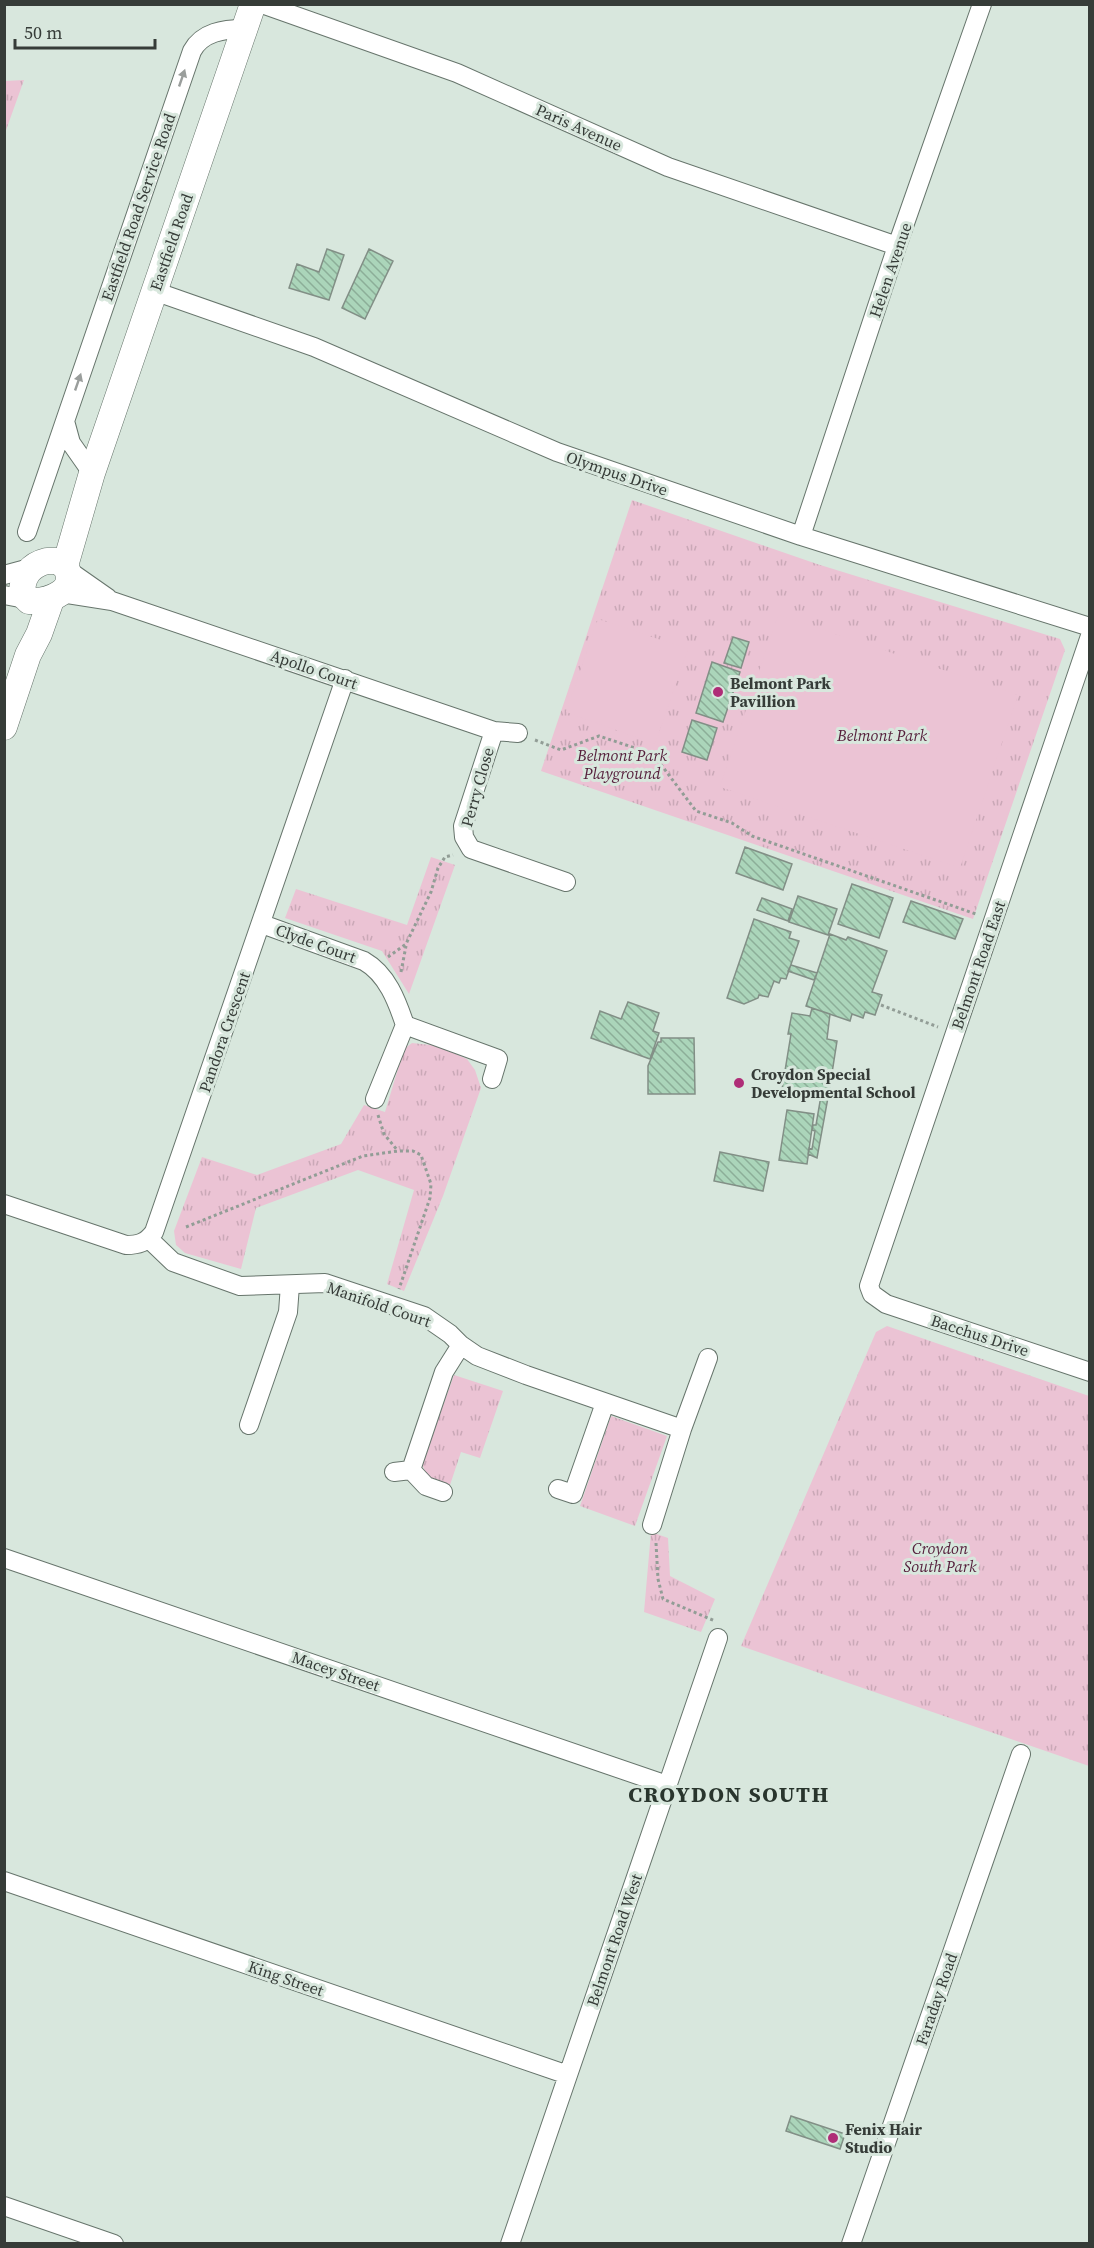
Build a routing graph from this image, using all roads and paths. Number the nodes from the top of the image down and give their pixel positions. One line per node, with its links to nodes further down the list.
1 (253, 4): 4 (main road, Eastfield Road)
2 (262, 4): 5 (street, Paris Avenue)
3 (982, 4): 5 (street, Helen Avenue)
4 (244, 29): 6 (main road, Eastfield Road); 7 (street, Eastfield Road Service Road, one-way to 4)
5 (897, 246): 10 (street, Helen Avenue)
6 (154, 291): 8 (main road, Eastfield Road); 10 (street, Olympus Drive)
7 (65, 421): 8 (street); 9 (street, Eastfield Road Service Road)
8 (91, 476): 11 (main road, Eastfield Road); 13 (main road, Eastfield Road)
9 (27, 532)
10 (801, 536): 14 (street, Olympus Drive)
11 (34, 566): 12 (street); 13 (main road, Eastfield Road); 13 (main road)
12 (4, 575)
13 (43, 589): 16 (street, Apollo Court); 17 (main road, Eastfield Road)
14 (1089, 627)
15 (1089, 636): 35 (street, Belmont Road East)
16 (345, 679): 18 (street, Apollo Court); 23 (street, Pandora Crescent)
17 (4, 726)
18 (494, 731): 19 (street, Apollo Court); 20 (street, Perry Close)
19 (518, 733): 22 (path)
20 (471, 849): 21 (street, Perry Close); 24 (path)
21 (566, 882)
22 (976, 914)
23 (262, 924): 24 (street, Clyde Court); 33 (street, Pandora Crescent)
24 (374, 967): 26 (street, Clyde Court)
25 (881, 1005): 27 (path)
26 (405, 1025): 28 (street); 29 (street)
27 (938, 1026)
28 (492, 1079)
29 (373, 1100): 30 (path)
30 (398, 1151): 32 (path); 36 (path)
31 (4, 1204): 33 (street)
32 (186, 1227)
33 (149, 1239): 34 (street, Manifold Court)
34 (290, 1285): 36 (street, Manifold Court); 41 (street)
35 (872, 1294): 39 (street, Bacchus Drive)
36 (393, 1306): 37 (street, Manifold Court)
37 (461, 1345): 40 (street, Manifold Court); 44 (street)
38 (708, 1358): 42 (street)
39 (1089, 1372)
40 (605, 1403): 42 (street, Manifold Court); 43 (street)
41 (249, 1425)
42 (682, 1429): 45 (street)
43 (558, 1489)
44 (443, 1492)
45 (652, 1526): 47 (path)
46 (4, 1558): 49 (street, Macey Street)
47 (720, 1631): 49 (street, Belmont Road West)
48 (1021, 1754): 55 (street, Faraday Road)
49 (667, 1785): 51 (street, Belmont Road West)
50 (4, 1881): 51 (street, King Street)
51 (568, 2074): 54 (street, Belmont Road West)
52 (4, 2206): 53 (street)
53 (114, 2244)
54 (510, 2244)
55 (851, 2244)

